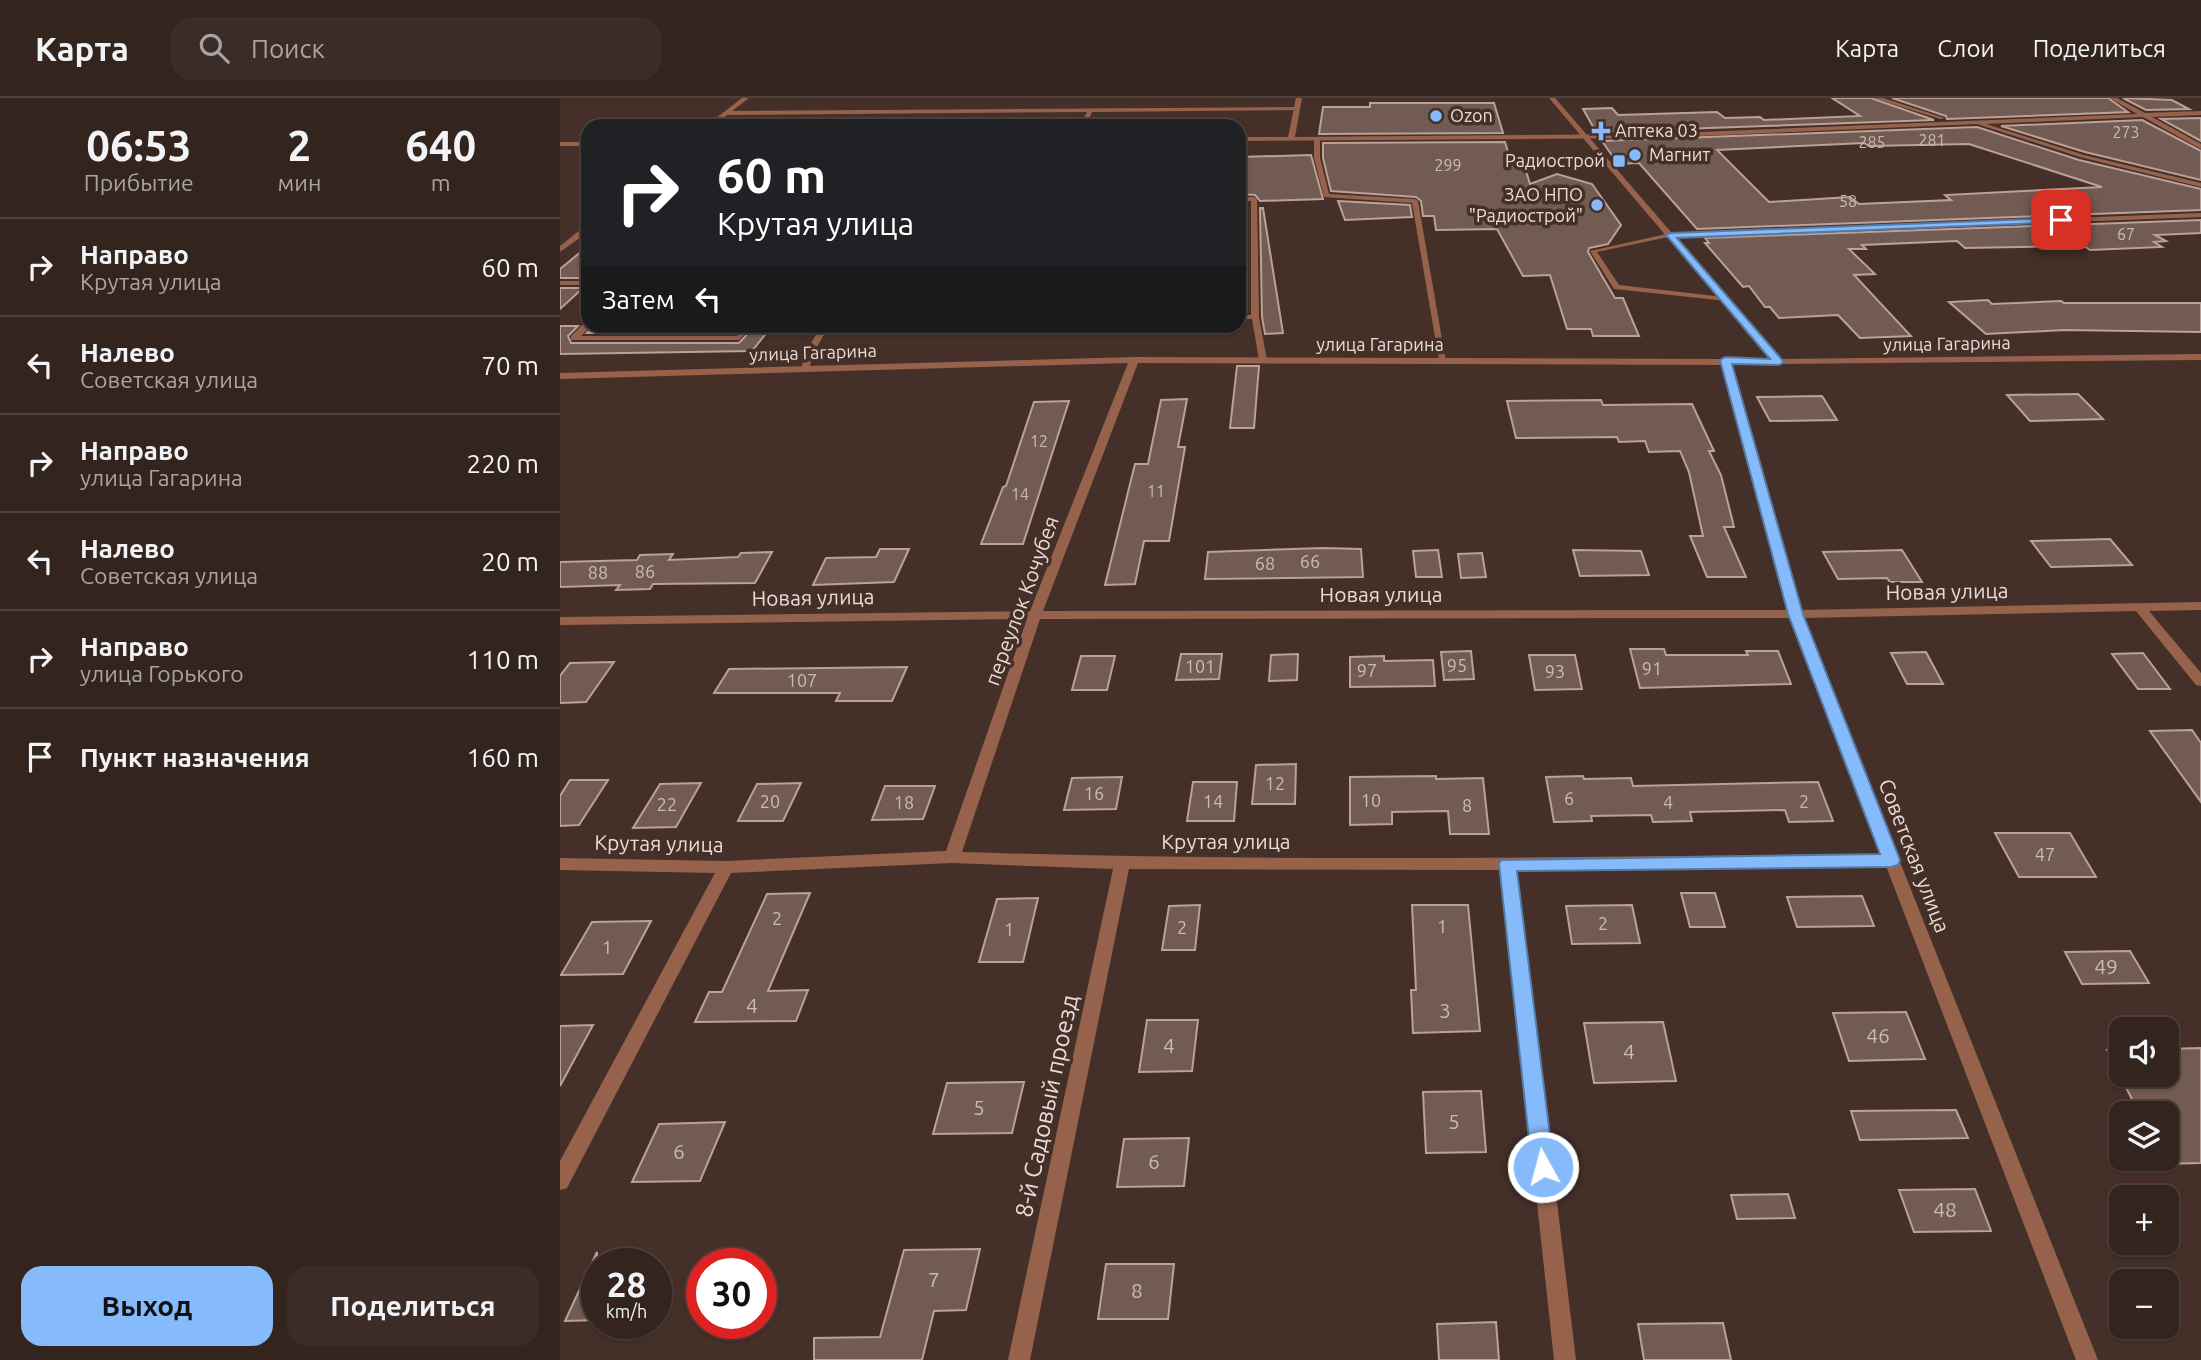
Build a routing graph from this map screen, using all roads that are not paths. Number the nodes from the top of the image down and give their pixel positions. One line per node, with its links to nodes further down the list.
1 (746, 98): 8 (street)
2 (1299, 98): 6 (street)
3 (1552, 98): 16 (street)
4 (1877, 98): 15 (street)
5 (2113, 98): 11 (street)
6 (1297, 109): 7 (lane); 18 (street)
7 (1090, 111): 9 (lane); 14 (lane)
8 (726, 113): 9 (lane); 12 (street)
9 (908, 113): 13 (lane)
10 (2201, 113): 11 (street)
11 (2144, 116): 15 (street); 22 (street)
12 (718, 119)
13 (902, 119)
14 (1086, 119)
15 (1962, 122): 16 (street); 23 (street)
16 (1585, 138): 19 (street); 27 (street)
17 (1246, 139): 18 (street)
18 (1291, 139): 19 (street)
19 (1317, 139): 44 (lane)
20 (560, 144): 21 (street)
21 (581, 144)
22 (2201, 147)
23 (2201, 185)
24 (1246, 199): 33 (lane)
25 (2201, 215): 27 (street)
26 (581, 234): 28 (street)
27 (1671, 235): 31 (street); 31 (lane)
28 (560, 250)
29 (560, 283): 30 (lane)
30 (581, 283)
31 (1724, 299): 46 (street)
32 (1246, 317): 33 (lane)
33 (1255, 317): 43 (lane)
34 (581, 331): 39 (lane)
35 (622, 333): 39 (lane)
36 (686, 333): 40 (lane)
37 (743, 333): 40 (lane)
38 (821, 333): 47 (lane)
39 (617, 338): 40 (lane)
40 (681, 338)
41 (2201, 358): 46 (street, улица Гагарина)
42 (1134, 360): 43 (street, улица Гагарина); 47 (street, улица Гагарина); 52 (street, переулок Кочубея)
43 (1263, 360): 44 (street, улица Гагарина)
44 (1443, 360): 45 (street, улица Гагарина)
45 (1725, 360): 46 (street, улица Гагарина); 51 (street, Советская улица)
46 (1779, 362)
47 (805, 369): 48 (street, улица Гагарина)
48 (560, 376)
49 (2201, 606): 50 (street, Новая улица)
50 (2139, 607): 51 (street, Новая улица); 54 (street)
51 (1796, 614): 52 (street, Новая улица); 56 (street, Советская улица)
52 (1035, 615): 53 (street, Новая улица); 55 (street, переулок Кочубея)
53 (560, 621)
54 (2201, 682)
55 (952, 857): 57 (street, Крутая улица); 60 (street, Крутая улица)
56 (1891, 860): 59 (street, Крутая улица); 64 (street, Советская улица)
57 (1122, 863): 59 (street, Крутая улица); 62 (street, 8-й Садовый проезд)
58 (560, 864): 60 (street, Крутая улица)
59 (1507, 864): 63 (street)
60 (726, 867): 61 (street)
61 (560, 1181)
62 (1019, 1360)
63 (1565, 1360)
64 (2087, 1360)

